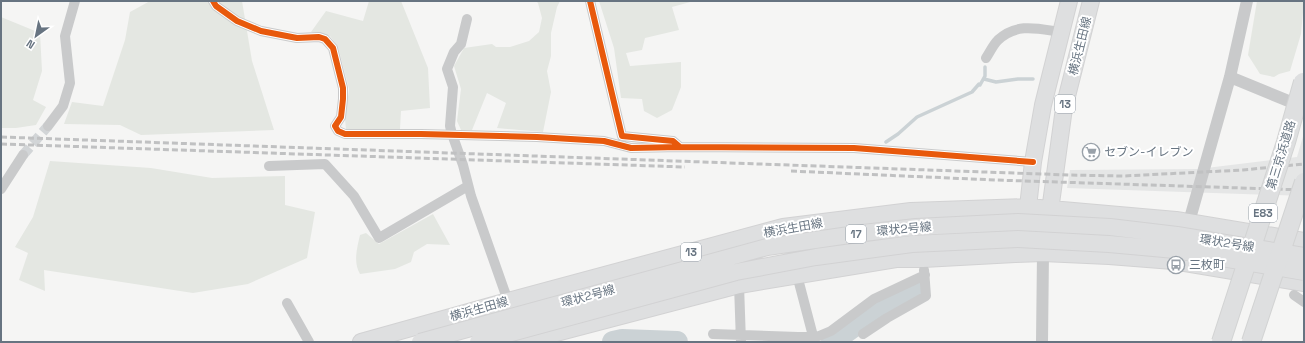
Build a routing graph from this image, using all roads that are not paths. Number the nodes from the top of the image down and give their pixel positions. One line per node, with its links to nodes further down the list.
1 (75, 1): 13 (street)
2 (213, 1): 14 (street)
3 (590, 1): 15 (street)
4 (1069, 1): 8 (main road, 横浜生田線 / 13)
5 (1091, 1): 23 (main road, 横浜生田線 / 13)
6 (1248, 1): 10 (street)
7 (467, 19): 14 (street)
8 (1061, 32): 9 (street); 17 (main road, 横浜生田線 / 13)
9 (986, 58)
10 (1230, 77): 12 (street); 24 (street)
11 (1303, 82): 47 (highway, 第三京浜道路 / E83, bridge)
12 (1304, 107)
13 (48, 126)
14 (452, 134): 15 (street); 20 (street)
15 (680, 147): 17 (street)
16 (23, 155): 21 (street)
17 (1033, 162): 22 (main road, 横浜生田線 / 13)
18 (270, 166): 20 (street)
19 (1304, 182): 48 (highway, E83, bridge)
20 (468, 186): 34 (street)
21 (1, 189)
22 (1028, 207): 23 (main road); 26 (street); 34 (main road, 横浜生田線 / 13)
23 (1051, 209): 24 (main road); 26 (main road, 13)
24 (1189, 222): 25 (main road)
25 (1304, 241)
26 (1043, 253): 28 (main road); 33 (main road); 46 (street)
27 (1304, 256): 43 (main road, 環状2号線 / 17, bridge)
28 (923, 259): 30 (main road); 31 (street)
29 (1304, 272): 44 (main road, 環状2号線 / 17, bridge)
30 (797, 275): 32 (main road); 39 (street)
31 (925, 275): 38 (street); 39 (street)
32 (739, 285): 40 (street); 45 (main road)
33 (1299, 289): 35 (street)
34 (508, 301): 42 (main road, 横浜生田線 / 13)
35 (1304, 302)
36 (287, 303): 41 (street)
37 (713, 334): 40 (street)
38 (863, 334)
39 (812, 336): 40 (street)
40 (741, 339)
41 (309, 342)
42 (361, 342)
43 (420, 342)
44 (478, 342)
45 (522, 342)
46 (1042, 342)
47 (1221, 342)
48 (1251, 342)

